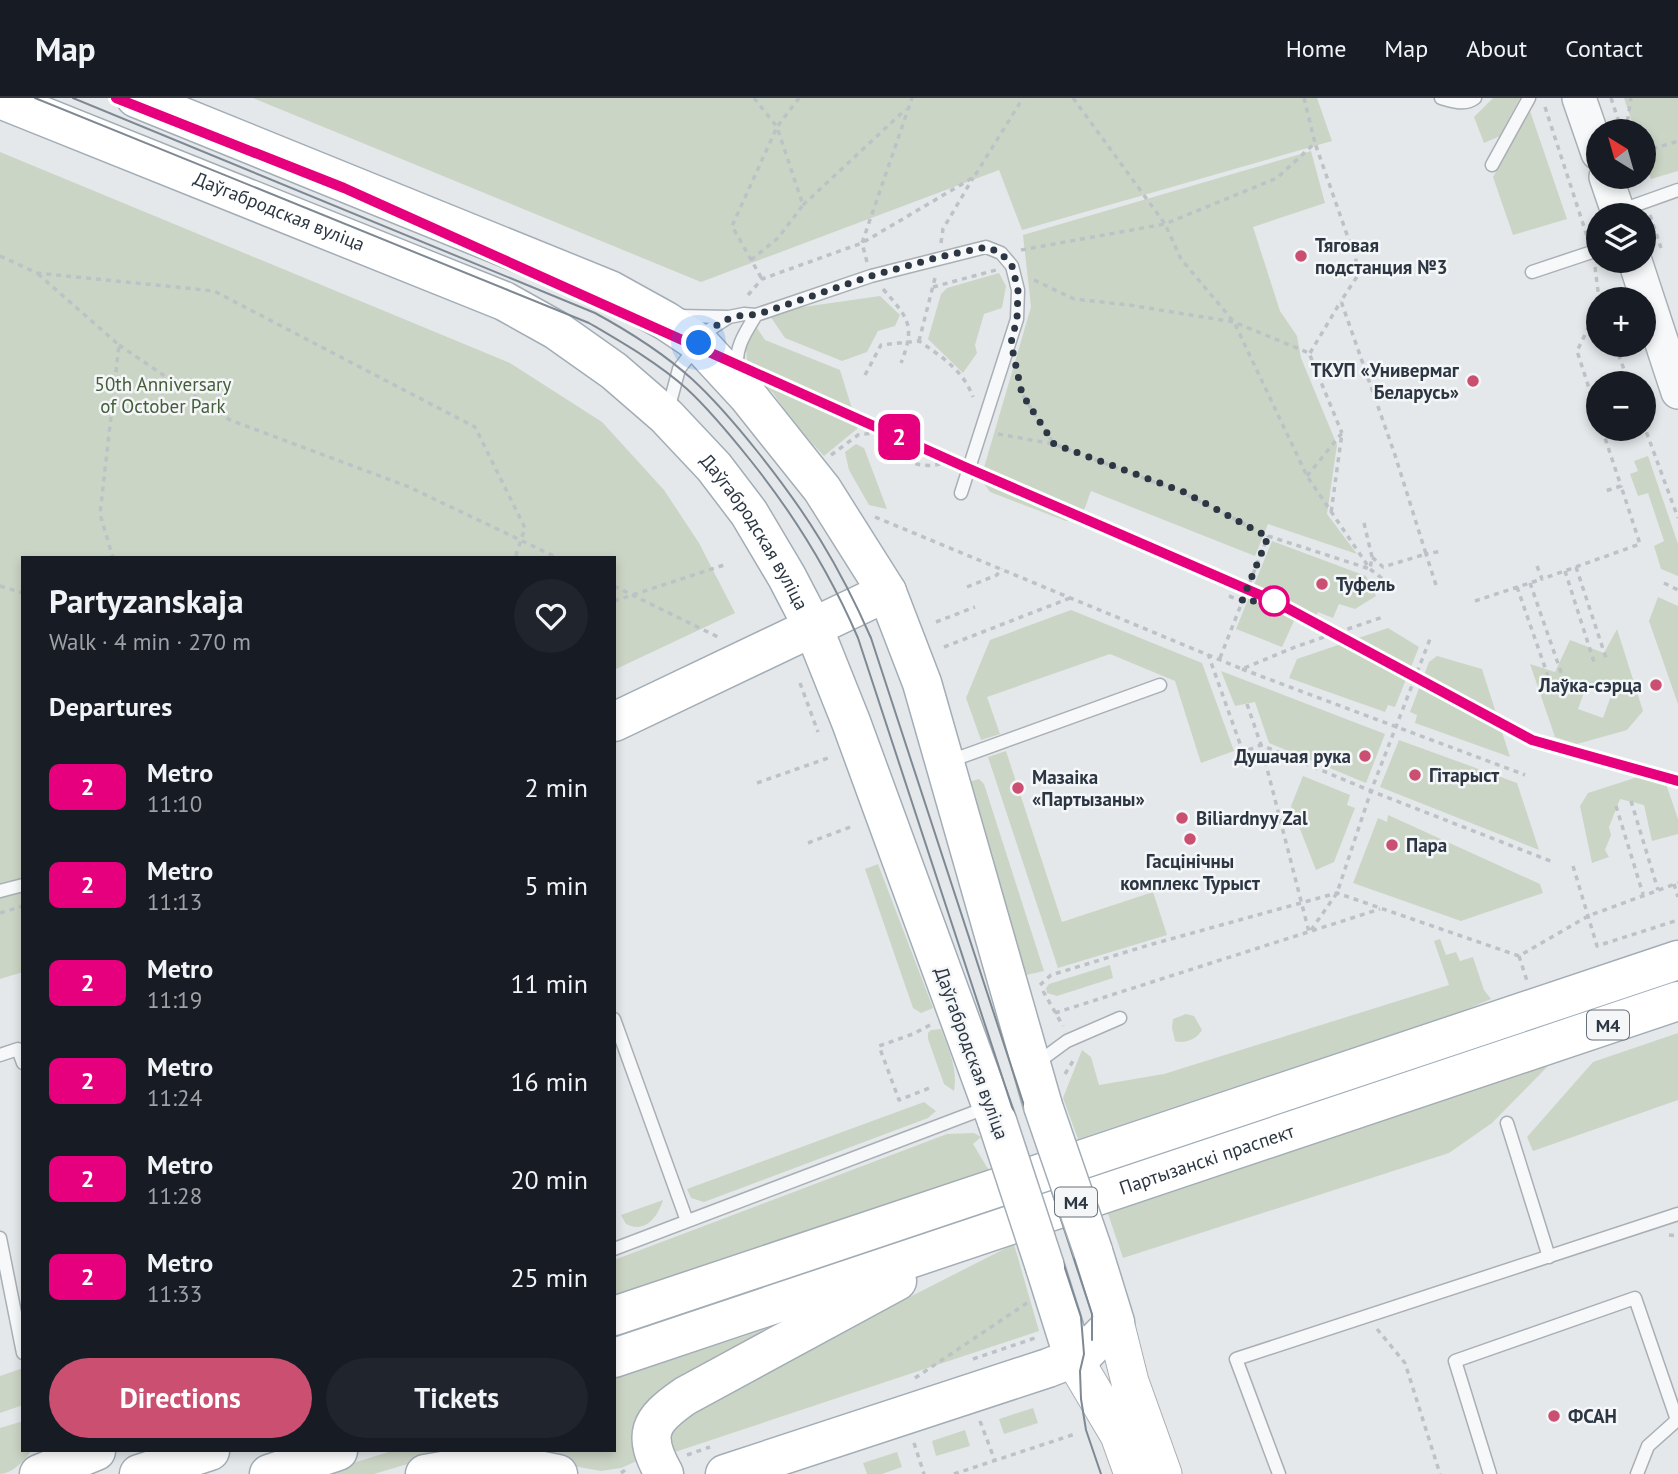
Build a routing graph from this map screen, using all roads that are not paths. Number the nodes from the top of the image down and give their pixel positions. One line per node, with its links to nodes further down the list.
1 (136, 98): 14 (main road)
2 (1441, 98): 3 (lane)
3 (1475, 98)
4 (1529, 98): 8 (lane)
5 (1579, 98): 7 (street)
6 (0, 99): 19 (main road, Даўгабродская вуліца)
7 (1586, 119)
8 (1492, 165)
9 (1678, 190): 10 (lane)
10 (1643, 203)
11 (1586, 254): 12 (lane)
12 (1532, 272)
13 (1652, 273): 18 (street)
14 (654, 315): 16 (lane); 17 (main road)
15 (756, 315): 16 (lane); 20 (lane); 21 (lane)
16 (729, 317): 17 (lane)
17 (699, 343): 19 (lane); 20 (main road)
18 (1678, 392)
19 (666, 416): 23 (main road, Даўгабродская вуліца)
20 (770, 423): 22 (main road)
21 (961, 493)
22 (887, 592): 23 (main road); 26 (main road)
23 (813, 627): 25 (main road); 36 (main road, Даўгабродская вуліца)
24 (1160, 685): 26 (lane)
25 (616, 721)
26 (946, 762): 35 (main road)
27 (21, 886): 28 (lane)
28 (0, 891)
29 (1678, 960): 44 (main road, Партызанскі праспект / М4)
30 (1678, 1001): 40 (main road, Партызанскі праспект / М4)
31 (1120, 1018): 35 (lane)
32 (616, 1025): 39 (lane)
33 (0, 1055): 34 (lane)
34 (21, 1057)
35 (1031, 1068): 36 (main road); 45 (main road, bridge)
36 (995, 1113): 39 (lane); 48 (main road, Даўгабродская вуліца, bridge)
37 (1507, 1123): 43 (lane)
38 (1678, 1214): 43 (lane)
39 (687, 1221): 42 (lane)
40 (989, 1231): 47 (main road, Партызанскі праспект / М4); 58 (main road)
41 (0, 1238): 46 (lane)
42 (616, 1248)
43 (1549, 1257): 62 (lane)
44 (616, 1315)
45 (1115, 1322): 48 (main road); 61 (main road)
46 (21, 1343)
47 (616, 1357)
48 (1074, 1359): 59 (main road); 60 (main road)
49 (85, 1452): 52 (main road)
50 (207, 1452): 54 (main road)
51 (335, 1452): 55 (main road)
52 (37, 1468): 53 (lane)
53 (27, 1474)
54 (139, 1474)
55 (269, 1474)
56 (425, 1474): 57 (main road)
57 (558, 1474)
58 (664, 1474)
59 (725, 1474)
60 (1133, 1474)
61 (1163, 1474)
62 (1279, 1474)
63 (1490, 1474): 64 (lane)
64 (1637, 1474)

